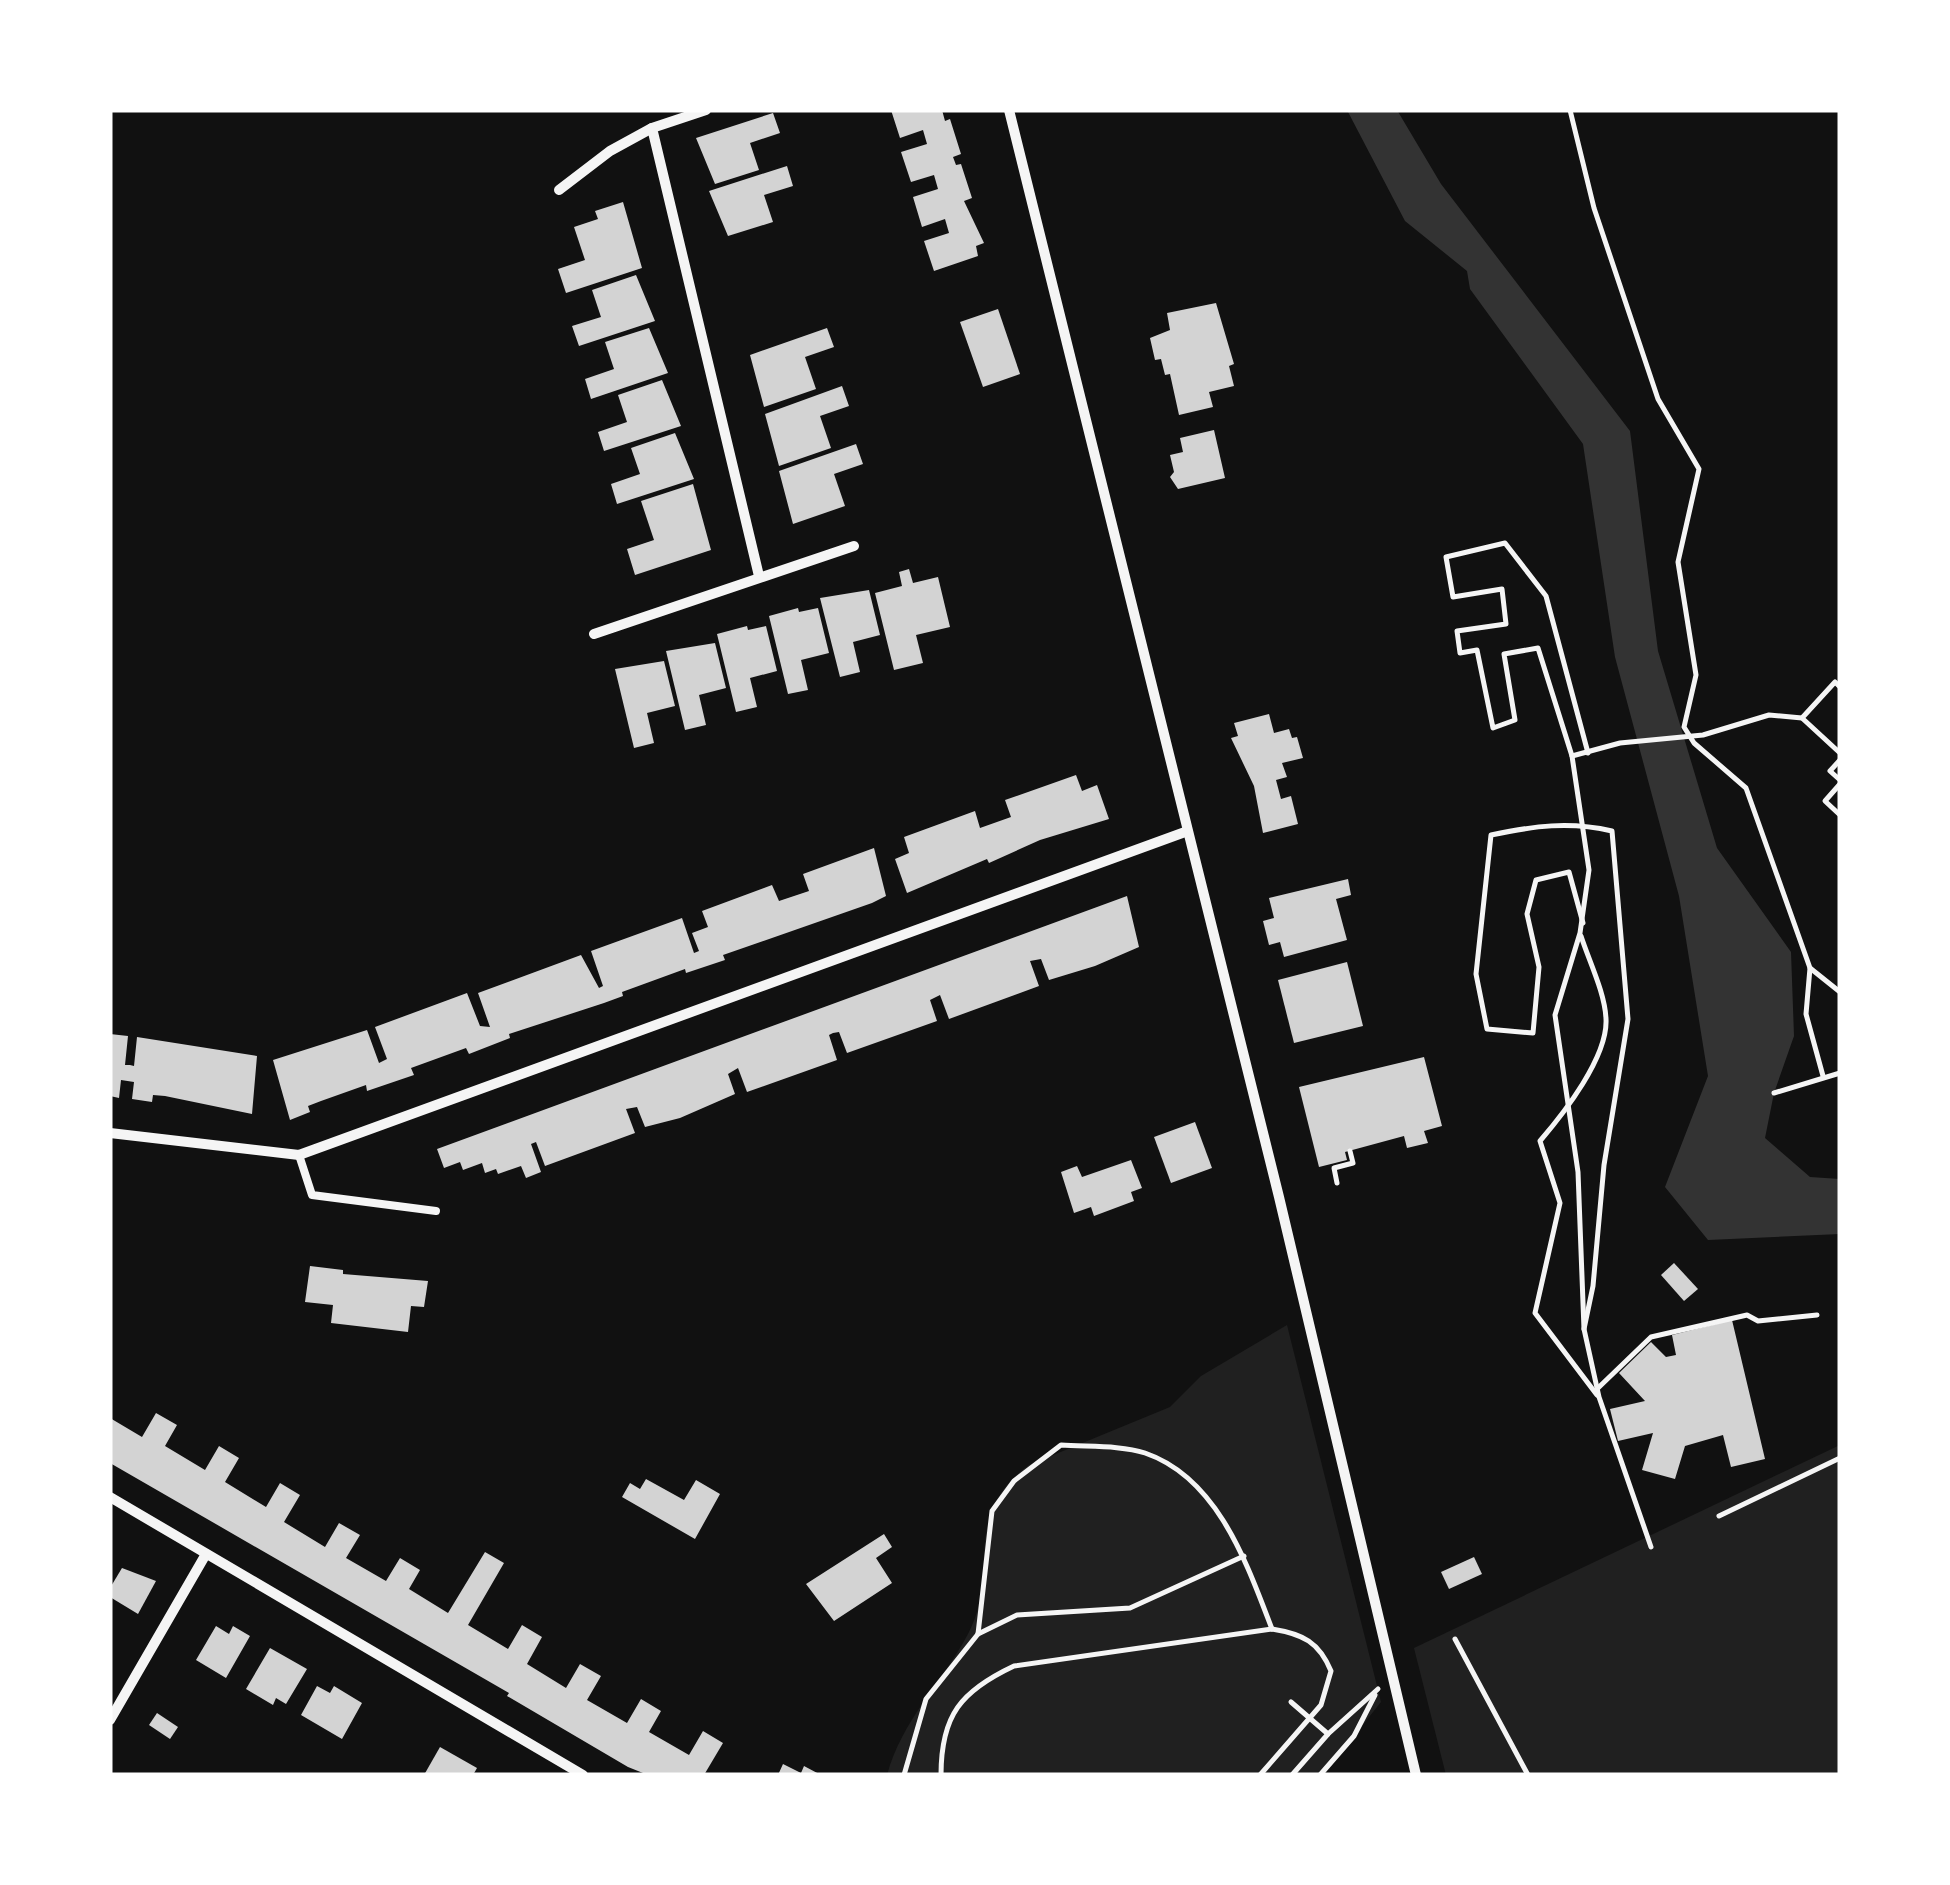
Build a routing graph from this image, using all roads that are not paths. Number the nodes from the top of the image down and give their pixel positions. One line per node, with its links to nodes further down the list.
1 (706, 110): 3 (street)
2 (1009, 110): 8 (street)
3 (652, 128): 4 (street); 6 (street)
4 (559, 190)
5 (854, 546): 6 (street)
6 (759, 576): 7 (street)
7 (594, 634)
8 (1185, 832): 10 (street); 16 (street)
9 (110, 1133): 10 (street)
10 (299, 1155): 11 (lane)
11 (436, 1211)
12 (110, 1497): 13 (street)
13 (206, 1554): 14 (street); 15 (street)
14 (110, 1720)
15 (583, 1775)
16 (1416, 1775)

